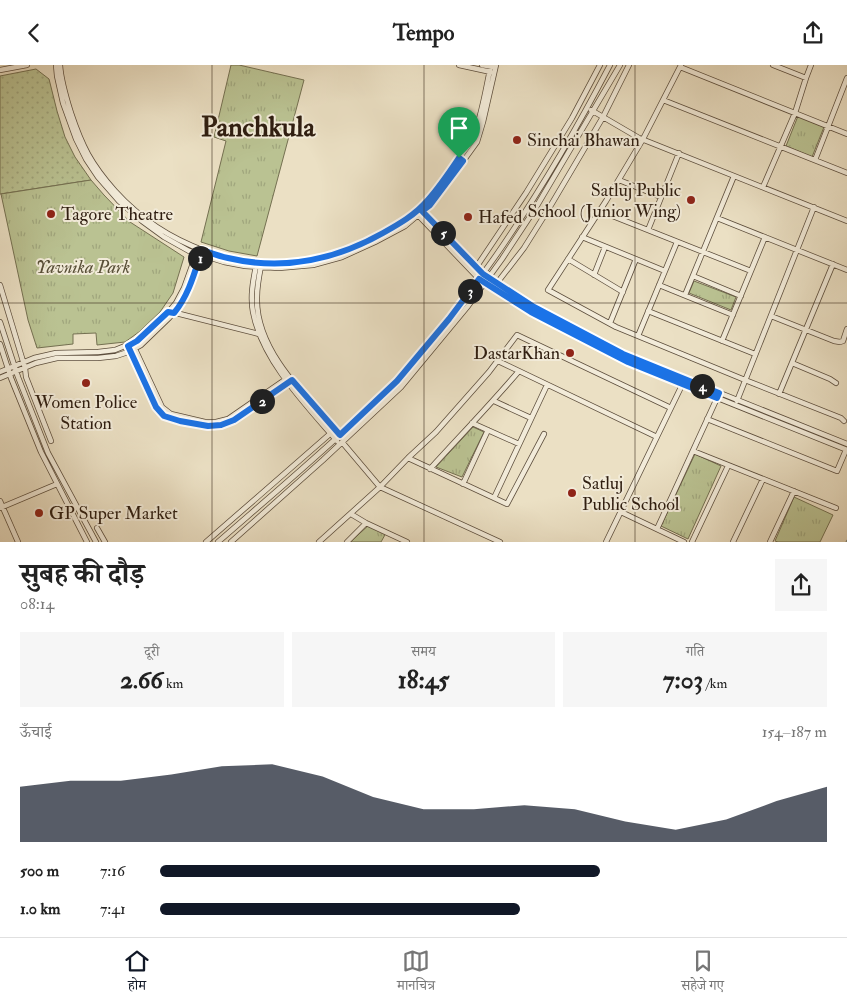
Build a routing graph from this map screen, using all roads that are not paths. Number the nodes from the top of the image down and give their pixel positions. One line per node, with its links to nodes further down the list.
1 (23, 65): 14 (street)
2 (56, 65): 46 (street)
3 (60, 65): 46 (street)
4 (458, 65): 13 (street)
5 (482, 65): 13 (street)
6 (600, 65): 52 (street)
7 (610, 65): 20 (street)
8 (620, 65): 21 (street)
9 (629, 65): 23 (street)
10 (773, 65): 15 (street)
11 (811, 65): 15 (street)
12 (680, 66): 19 (street); 22 (street)
13 (493, 68): 37 (street)
14 (0, 70)
15 (806, 78): 22 (street)
16 (847, 78): 17 (street)
17 (842, 92): 18 (street); 24 (street)
18 (847, 94)
19 (663, 100): 26 (street); 27 (street)
20 (587, 108): 21 (street); 57 (street)
21 (593, 111): 23 (street); 60 (street)
22 (795, 113): 24 (street); 27 (street)
23 (602, 117): 26 (street); 63 (street)
24 (828, 127): 25 (street); 29 (street)
25 (847, 134)
26 (643, 139): 28 (street); 32 (street)
27 (781, 146): 29 (street); 33 (street)
28 (678, 153): 31 (street); 34 (street)
29 (815, 160): 30 (street)
30 (847, 173)
31 (734, 175): 33 (street); 38 (street)
32 (619, 180): 34 (street); 36 (street)
33 (762, 187): 35 (street)
34 (661, 197): 40 (street)
35 (814, 207): 39 (street); 45 (street)
36 (600, 211): 40 (street); 41 (street)
37 (418, 212): 51 (street); 52 (street); 56 (street)
38 (717, 218): 42 (street); 47 (street)
39 (847, 221)
40 (648, 230): 43 (street)
41 (582, 237): 44 (street); 48 (street)
42 (765, 237): 45 (street); 55 (street)
43 (677, 242): 47 (street); 54 (street)
44 (605, 247): 49 (street); 58 (street)
45 (797, 250): 50 (street); 72 (street)
46 (199, 251): 51 (street); 70 (street)
47 (703, 252): 55 (street); 59 (street)
48 (568, 259): 58 (street); 74 (street)
49 (636, 259): 54 (street); 66 (street)
50 (833, 264): 53 (street); 76 (street)
51 (258, 265): 77 (street); 79 (street)
52 (476, 267): 56 (street); 57 (street)
53 (847, 270)
54 (665, 271): 65 (street)
55 (751, 271): 68 (street)
56 (472, 272): 61 (street)
57 (483, 274): 60 (street); 61 (street)
58 (594, 275): 66 (street)
59 (693, 276): 67 (street); 68 (street)
60 (489, 278): 62 (street); 63 (street)
61 (479, 279): 62 (street); 109 (street)
62 (485, 283): 94 (street); 112 (street)
63 (497, 283): 94 (street)
64 (0, 285): 86 (street)
65 (659, 285): 67 (street); 69 (street)
66 (622, 291): 74 (street)
67 (684, 295): 71 (street)
68 (741, 296): 71 (street)
69 (648, 311): 78 (street); 80 (street)
70 (171, 312): 77 (street); 82 (street)
71 (733, 315): 80 (street)
72 (771, 316): 76 (street); 83 (street)
73 (0, 322): 87 (street)
74 (610, 323): 78 (street)
75 (847, 329): 76 (street)
76 (806, 330): 85 (street)
77 (259, 334): 79 (street); 92 (street)
78 (638, 336): 93 (street)
79 (265, 337): 92 (street)
80 (722, 341): 83 (street)
81 (0, 344): 88 (street)
82 (131, 347): 86 (street); 92 (street)
83 (755, 354): 93 (street)
84 (498, 361): 89 (street); 101 (street); 117 (street)
85 (792, 363): 95 (street); 97 (street)
86 (24, 365): 87 (street); 111 (street)
87 (15, 369): 88 (street); 137 (street)
88 (9, 371): 90 (street); 91 (street); 121 (street)
89 (519, 371): 96 (street); 99 (street)
90 (0, 372)
91 (0, 378)
92 (289, 380): 107 (street); 109 (street)
93 (745, 380): 97 (street); 100 (street)
94 (684, 382): 98 (street); 101 (street)
95 (836, 383)
96 (547, 385): 102 (street); 110 (street)
97 (779, 394): 104 (street)
98 (718, 395): 100 (street); 103 (street)
99 (494, 401): 102 (street); 105 (street)
100 (736, 403): 114 (street); 115 (street)
101 (671, 408): 110 (street)
102 (531, 418): 113 (street)
103 (707, 419): 115 (street); 116 (street)
104 (844, 421)
105 (472, 423): 106 (street); 119 (street)
106 (488, 430): 113 (street); 122 (street)
107 (331, 433): 109 (street); 139 (street)
108 (544, 434): 125 (street)
109 (338, 437): 112 (street); 140 (street)
110 (657, 437): 129 (street)
111 (51, 441)
112 (342, 442): 123 (street); 141 (street)
113 (519, 444): 125 (street)
114 (847, 444)
115 (846, 450)
116 (693, 451): 118 (street); 133 (street)
117 (408, 458): 119 (street); 123 (street)
118 (728, 466): 120 (street); 148 (street)
119 (430, 469): 122 (street)
120 (763, 479): 124 (street); 149 (street)
121 (57, 484): 127 (street); 136 (street)
122 (463, 484): 125 (street)
123 (380, 487): 130 (street); 134 (street)
124 (794, 491): 128 (street); 150 (street)
125 (494, 498)
126 (0, 501): 127 (street)
127 (1, 507): 135 (street)
128 (836, 508)
129 (621, 512): 133 (street); 146 (street)
130 (350, 514): 131 (street); 142 (street)
131 (366, 523): 143 (street); 144 (street)
132 (96, 528): 138 (street)
133 (657, 529): 147 (street)
134 (490, 540): 145 (street)
135 (18, 542)
136 (87, 542)
137 (96, 542)
138 (105, 542)
139 (206, 542)
140 (218, 542)
141 (231, 542)
142 (319, 542)
143 (347, 542)
144 (407, 542)
145 (500, 542)
146 (606, 542)
147 (684, 542)
148 (692, 542)
149 (733, 542)
150 (772, 542)

